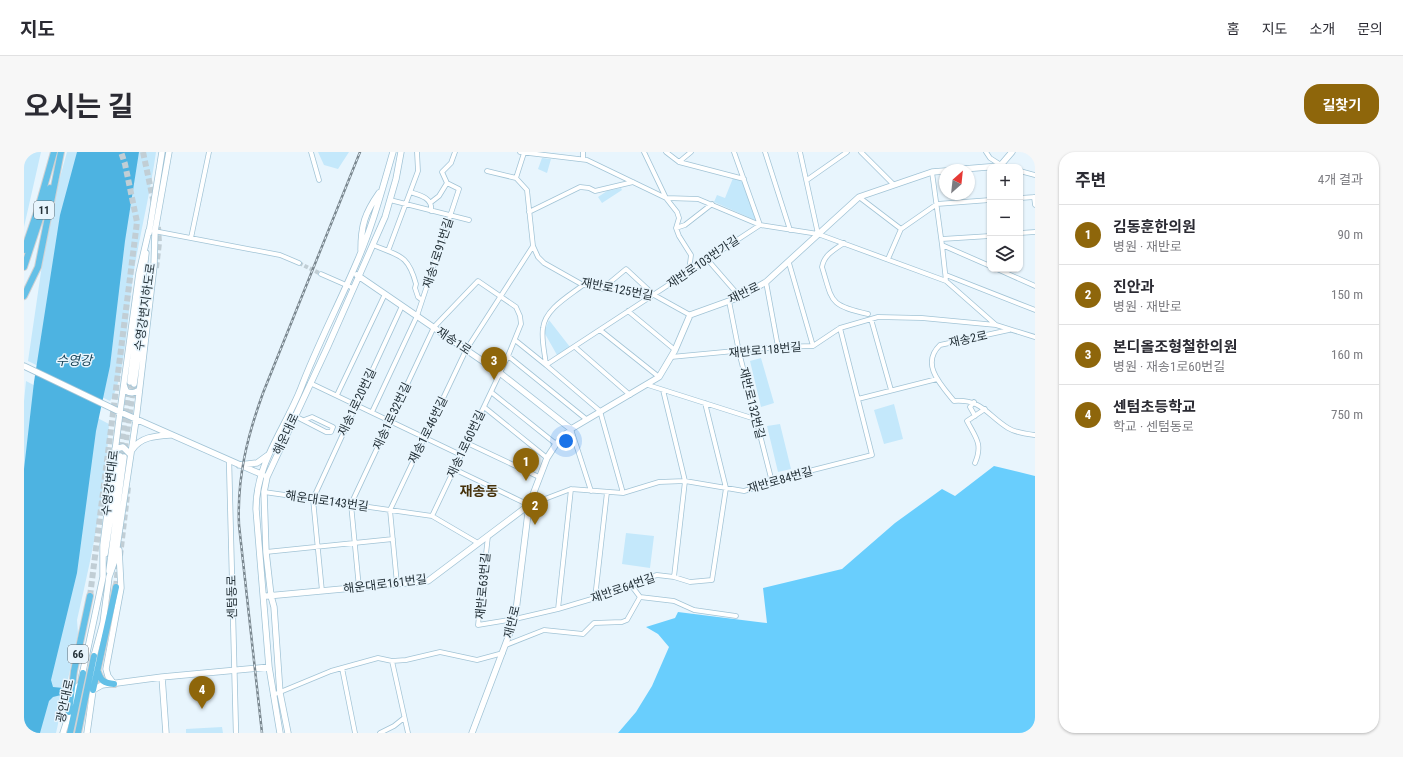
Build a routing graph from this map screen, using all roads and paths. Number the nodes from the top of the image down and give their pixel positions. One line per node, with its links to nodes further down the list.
1 (50, 152): 56 (highway)
2 (54, 152): 56 (highway, 11)
3 (61, 152): 83 (highway, 11); 100 (highway)
4 (162, 152): 64 (main road)
5 (169, 152): 64 (main road, 수영강변대로)
6 (209, 152): 69 (street)
7 (311, 152): 37 (street)
8 (393, 152): 42 (main road, 해운대로)
9 (401, 152): 48 (main road, 해운대로)
10 (417, 152): 43 (street)
11 (455, 152): 39 (street)
12 (583, 152): 24 (street)
13 (644, 152): 46 (street)
14 (666, 152): 25 (street)
15 (691, 152): 25 (street)
16 (734, 152): 36 (street)
17 (765, 152): 63 (street)
18 (800, 152): 38 (street)
19 (847, 152): 38 (street)
20 (861, 152): 41 (street)
21 (986, 152): 26 (street)
22 (1012, 152): 27 (main road)
23 (522, 153): 24 (street); 35 (street)
24 (583, 159): 40 (street)
25 (679, 162): 36 (street)
26 (998, 164)
27 (1004, 164)
28 (987, 168): 29 (main road)
29 (975, 169)
30 (487, 171): 35 (street)
31 (939, 171): 32 (main road, 재반로)
32 (932, 172): 41 (main road, 재반로); 53 (street)
33 (1023, 172): 34 (street)
34 (1035, 175)
35 (516, 178): 57 (street, 재반로125번길)
36 (744, 179): 60 (street)
37 (319, 180)
38 (807, 180): 67 (street)
39 (447, 182): 50 (street); 58 (street, 재송1로91번길)
40 (633, 182): 46 (street); 57 (street)
41 (894, 185): 44 (main road, 재반로)
42 (381, 191): 77 (main road, 해운대로); 77 (main road)
43 (410, 192): 50 (street); 51 (street)
44 (859, 196): 62 (street); 67 (main road, 재반로)
45 (1035, 197): 47 (street); 54 (street)
46 (666, 198): 52 (street); 61 (street)
47 (1023, 198)
48 (390, 200): 51 (street); 72 (main road, 해운대로)
49 (987, 200): 53 (street)
50 (430, 202): 55 (street)
51 (405, 204): 55 (street); 76 (street)
52 (712, 204): 60 (street); 61 (street)
53 (937, 204): 62 (street); 70 (street)
54 (1035, 205)
55 (431, 210): 58 (street)
56 (37, 212): 75 (highway, 11)
57 (529, 212): 74 (street, 재반로125번길)
58 (451, 216): 59 (street); 102 (street, 재송1로91번길)
59 (469, 220)
60 (760, 225): 63 (street); 79 (street, 재반로103번가길)
61 (676, 228): 84 (street)
62 (901, 229): 78 (street)
63 (790, 230): 67 (street)
64 (152, 231): 69 (street); 131 (main road, 수영강변지하도로); 133 (main road, 수영강변대로); 135 (main road, 수영강변대로)
65 (1035, 232): 66 (street)
66 (1023, 233)
67 (818, 234): 71 (street); 81 (main road, 재반로)
68 (987, 236): 70 (street)
69 (191, 238): 80 (street)
70 (942, 239): 73 (street)
71 (844, 243): 78 (street); 107 (street)
72 (373, 245): 76 (street); 89 (main road, 해운대로)
73 (942, 245): 82 (street); 88 (street)
74 (533, 246): 93 (street, 재반로125번길); 98 (street, 재송1로46번길)
75 (24, 250)
76 (388, 250): 102 (street)
77 (361, 254): 85 (main road, 해운대로)
78 (888, 259): 90 (street)
79 (707, 260): 84 (street, 재반로103번가길); 101 (street)
80 (299, 263)
81 (789, 263): 91 (main road, 재반로); 119 (street)
82 (987, 265)
83 (24, 266)
84 (689, 271): 99 (street, 재반로103번가길)
85 (352, 272): 89 (main road, 재송1로); 92 (main road, 해운대로)
86 (1004, 272): 94 (street)
87 (321, 274): 92 (street)
88 (946, 275): 90 (street); 105 (street)
89 (359, 276): 95 (main road, 해운대로); 97 (main road, 재송1로)
90 (946, 280): 111 (street)
91 (766, 282): 101 (main road, 재반로); 120 (street)
92 (346, 285): 95 (street); 152 (main road, 해운대로)
93 (583, 286): 96 (street, 재반로125번길); 126 (street)
94 (1035, 286)
95 (353, 288): 132 (main road, 해운대로)
96 (602, 289): 99 (street, 재반로125번길); 99 (street)
97 (385, 294): 104 (main road, 재송1로); 139 (street)
98 (500, 295): 112 (street, 재송1로32번길); 117 (street, 재송1로60번길); 121 (street, 재송1로46번길)
99 (654, 295): 106 (street, 재반로103번가길); 108 (street, 재반로125번길)
100 (24, 296)
101 (740, 297): 103 (main road, 재반로)
102 (422, 300): 109 (street, 재송1로91번길)
103 (729, 301): 108 (main road, 재반로); 123 (street, 재반로132번길)
104 (402, 306): 109 (main road, 재송1로); 145 (street, 재송1로20번길)
105 (1035, 310)
106 (628, 312): 114 (street, 재반로103번가길); 122 (street)
107 (868, 314)
108 (690, 315): 122 (main road, 재반로)
109 (417, 316): 112 (main road, 재송1로); 151 (street, 재송1로91번길)
110 (871, 319): 111 (street, 재반로118번길); 113 (street, 재반로118번길); 137 (street)
111 (996, 325): 115 (street)
112 (434, 327): 121 (main road, 재송1로); 158 (street, 재송1로32번길)
113 (840, 328): 119 (street, 재반로118번길); 142 (street)
114 (600, 330): 118 (street, 재반로103번가길); 129 (street)
115 (1009, 330): 116 (street); 130 (street, 재송2로)
116 (1035, 337)
117 (516, 340): 124 (street, 재송1로60번길); 126 (street)
118 (575, 346): 126 (street, 재반로103번가길); 140 (street)
119 (813, 346): 120 (street, 재반로118번길)
120 (778, 347): 123 (street, 재반로118번길)
121 (466, 350): 128 (main road, 재송1로); 162 (street, 재송1로46번길)
122 (675, 350): 125 (main road, 재반로)
123 (739, 352): 125 (street, 재반로118번길); 155 (street, 재반로132번길)
124 (508, 356): 128 (street, 재송1로60번길); 154 (street)
125 (671, 357): 129 (main road, 재반로)
126 (546, 365): 149 (street)
127 (24, 366): 147 (main road)
128 (500, 373): 138 (street, 재송1로60번길); 159 (main road, 재송1로)
129 (659, 377): 134 (main road, 재반로)
130 (937, 379): 137 (street); 143 (street, 재송2로)
131 (132, 383)
132 (310, 383): 139 (street); 152 (main road, 해운대로)
133 (124, 385): 135 (main road); 141 (main road, 수영강변대로)
134 (648, 385): 136 (street); 140 (main road, 재반로)
135 (139, 390): 156 (main road, 수영강변대로)
136 (663, 390): 144 (street); 177 (street)
137 (891, 390): 142 (street)
138 (491, 392): 146 (street, 재송1로60번길); 164 (street)
139 (337, 395): 145 (street)
140 (630, 395): 149 (main road, 재반로)
141 (122, 398): 147 (main road); 150 (main road, 수영강변대로)
142 (858, 399): 178 (street, 재반로84번길)
143 (974, 402): 148 (street, 재송2로); 153 (street)
144 (705, 403): 155 (street); 179 (street)
145 (356, 404): 151 (street); 185 (street, 재송1로20번길)
146 (484, 407): 163 (street, 재송1로60번길); 169 (street)
147 (109, 408): 150 (main road)
148 (985, 409): 153 (street); 161 (street, 재송2로)
149 (600, 411): 154 (main road, 재반로); 184 (street)
150 (120, 412): 156 (main road); 165 (main road, 수영강변대로)
151 (372, 412): 158 (street)
152 (292, 415): 157 (street); 167 (main road, 해운대로); 175 (main road, 해운대로)
153 (975, 416): 171 (street)
154 (586, 419): 159 (main road, 재반로)
155 (755, 419): 178 (street, 재반로132번길)
156 (136, 420): 160 (main road); 166 (main road, 수영강변대로)
157 (304, 420): 157 (street)
158 (389, 420): 162 (street); 186 (street, 재송1로32번길)
159 (571, 429): 164 (main road, 재반로); 181 (street)
160 (170, 435): 166 (main road); 170 (main road)
161 (1035, 435)
162 (424, 437): 168 (street); 188 (street, 재송1로46번길)
163 (467, 443): 168 (street, 재송1로60번길); 176 (street)
164 (556, 444): 169 (main road, 재반로)
165 (115, 449): 166 (main road); 197 (main road, 수영강변대로)
166 (130, 453): 190 (main road, 수영강변대로)
167 (268, 455): 172 (main road); 174 (main road, 해운대로)
168 (461, 455): 173 (street, 재송1로60번길)
169 (547, 458): 176 (main road, 재반로)
170 (229, 461): 172 (main road); 219 (street, 센텀동로)
171 (975, 463)
172 (237, 465): 174 (main road)
173 (454, 469): 187 (street); 189 (street, 재송1로60번길)
174 (260, 474): 175 (main road); 207 (main road, 해운대로)
175 (267, 477): 182 (main road, 해운대로)
176 (539, 477): 187 (main road, 재반로)
177 (685, 481): 179 (street, 재반로84번길); 184 (street, 재반로84번길); 199 (street)
178 (772, 482): 179 (street, 재반로84번길)
179 (726, 488): 199 (street, 재반로64번길)
180 (571, 490): 181 (street, 재반로84번길); 187 (street, 재반로84번길); 210 (street)
181 (591, 491): 183 (street, 재반로84번길)
182 (264, 492): 185 (street, 해운대로143번길); 196 (main road, 해운대로)
183 (607, 492): 184 (street, 재반로84번길); 208 (street)
184 (623, 492)
185 (313, 499): 186 (street, 해운대로143번길); 195 (street)
186 (351, 504): 188 (street, 해운대로143번길); 193 (street)
187 (529, 505): 191 (main road, 해운대로161번길); 212 (main road, 재반로)
188 (390, 510): 189 (street, 해운대로143번길); 192 (street)
189 (432, 516): 194 (street, 해운대로143번길)
190 (118, 536): 198 (main road, 수영강변대로); 223 (main road)
191 (488, 536): 194 (main road, 해운대로161번길); 212 (street, 재반로63번길)
192 (393, 539): 193 (street); 200 (street)
193 (355, 543): 195 (street); 203 (street)
194 (478, 544): 200 (main road, 해운대로161번길)
195 (318, 547): 196 (street); 204 (street)
196 (266, 552): 206 (main road, 해운대로)
197 (102, 577): 198 (main road); 221 (main road, 수영강변대로)
198 (110, 577): 215 (main road, 수영강변대로)
199 (674, 577): 201 (street, 재반로64번길)
200 (397, 584): 203 (main road, 해운대로161번길)
201 (631, 585): 208 (street, 재반로64번길); 209 (street)
202 (116, 587): 220 (highway, 66)
203 (359, 588): 204 (main road, 해운대로161번길)
204 (322, 591): 206 (main road, 해운대로161번길)
205 (90, 596): 227 (highway, 66)
206 (271, 596): 207 (main road, 해운대로161번길); 225 (main road, 해운대로)
207 (264, 597): 217 (main road, 해운대로)
208 (595, 598): 210 (street, 재반로64번길)
209 (640, 598): 211 (street); 213 (street)
210 (558, 609): 212 (street, 재반로64번길)
211 (736, 616)
212 (515, 619): 213 (main road, 재반로)
213 (506, 645): 214 (main road, 재반로)
214 (503, 653): 216 (street); 229 (main road, 재반로)
215 (94, 656): 224 (main road, 수영강변대로); 232 (highway, 광안대로)
216 (392, 661): 218 (street); 228 (street)
217 (270, 667): 219 (main road); 226 (main road, 해운대로)
218 (342, 668): 225 (street); 238 (street)
219 (234, 671): 222 (main road); 235 (street, 센텀동로)
220 (98, 672): 223 (highway); 224 (highway, 66)
221 (83, 673): 227 (main road, 수영강변대로); 231 (highway, 광안대로)
222 (162, 677): 223 (main road); 234 (main road)
223 (114, 684): 224 (main road)
224 (94, 690): 233 (main road, 수영강변대로)
225 (280, 693): 226 (street); 237 (main road, 해운대로)
226 (273, 695): 236 (main road, 해운대로)
227 (69, 712): 230 (main road, 수영강변대로)
228 (404, 718): 239 (street); 240 (street)
229 (473, 732)
230 (63, 733)
231 (70, 733)
232 (78, 733)
233 (87, 733)
234 (166, 733)
235 (236, 733)
236 (280, 733)
237 (288, 733)
238 (355, 733)
239 (380, 733)
240 (408, 733)

